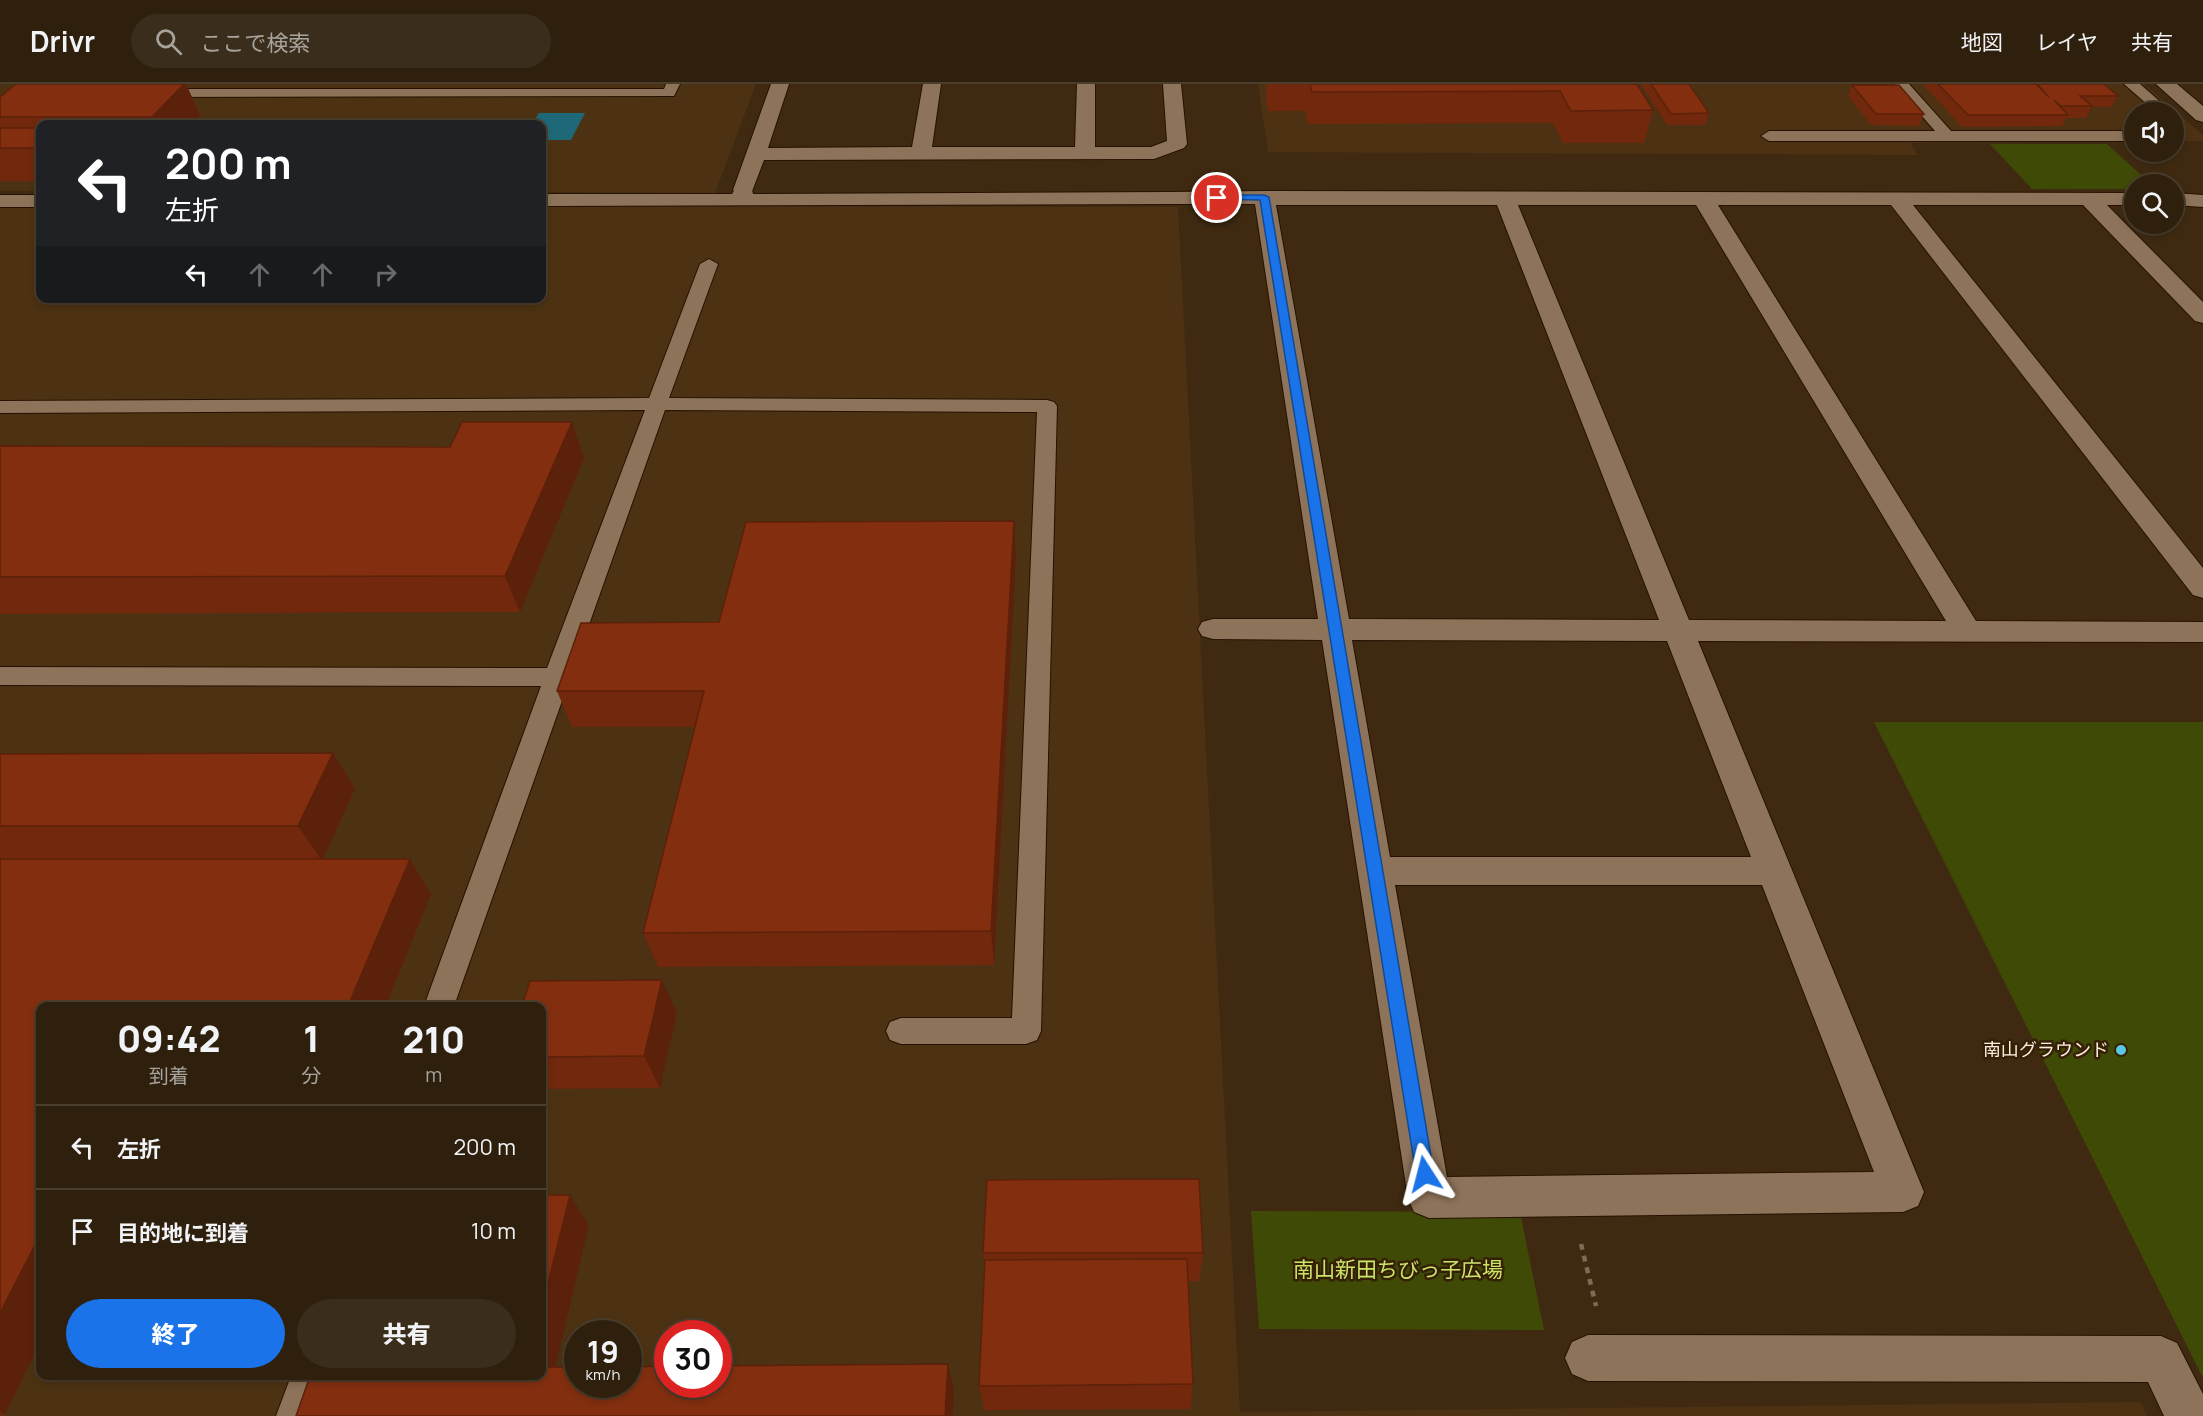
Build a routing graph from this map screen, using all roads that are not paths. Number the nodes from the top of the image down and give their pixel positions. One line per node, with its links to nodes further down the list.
1 (673, 84): 9 (lane)
2 (780, 84): 18 (street)
3 (932, 84): 16 (street)
4 (1086, 84): 17 (street)
5 (1172, 84): 17 (street)
6 (1901, 84): 14 (lane)
7 (2131, 84): 10 (lane)
8 (2165, 84): 11 (street)
9 (135, 93)
10 (2152, 102)
11 (2195, 103): 12 (street)
12 (2203, 116)
13 (1769, 136): 14 (lane)
14 (1947, 136): 15 (lane)
15 (2124, 136)
16 (921, 153): 17 (street); 18 (street)
17 (1085, 153)
18 (756, 154): 19 (street)
19 (742, 195): 20 (street); 26 (street)
20 (1264, 197): 21 (street); 37 (street)
21 (1505, 198): 22 (street); 38 (street)
22 (1702, 198): 23 (street); 39 (street)
23 (1897, 199): 24 (street); 35 (street)
24 (2089, 199): 25 (street); 32 (street)
25 (2124, 199)
26 (546, 200)
27 (2184, 200): 30 (street)
28 (0, 201): 29 (street)
29 (36, 201)
30 (2203, 201)
31 (709, 264): 33 (lane)
32 (2203, 316)
33 (656, 404): 34 (lane); 42 (lane); 46 (lane)
34 (0, 406)
35 (2203, 588)
36 (1213, 629): 37 (street)
37 (1336, 629): 38 (street); 43 (street)
38 (1678, 630): 39 (street); 44 (street)
39 (1967, 631): 40 (street)
40 (2203, 632)
41 (0, 676): 42 (lane)
42 (556, 676): 45 (lane)
43 (1375, 871): 44 (street); 44 (street)
44 (1774, 871)
45 (440, 1002)
46 (901, 1031)
47 (1598, 1358): 50 (street)
48 (308, 1380): 49 (lane)
49 (294, 1416)
50 (2188, 1416)

